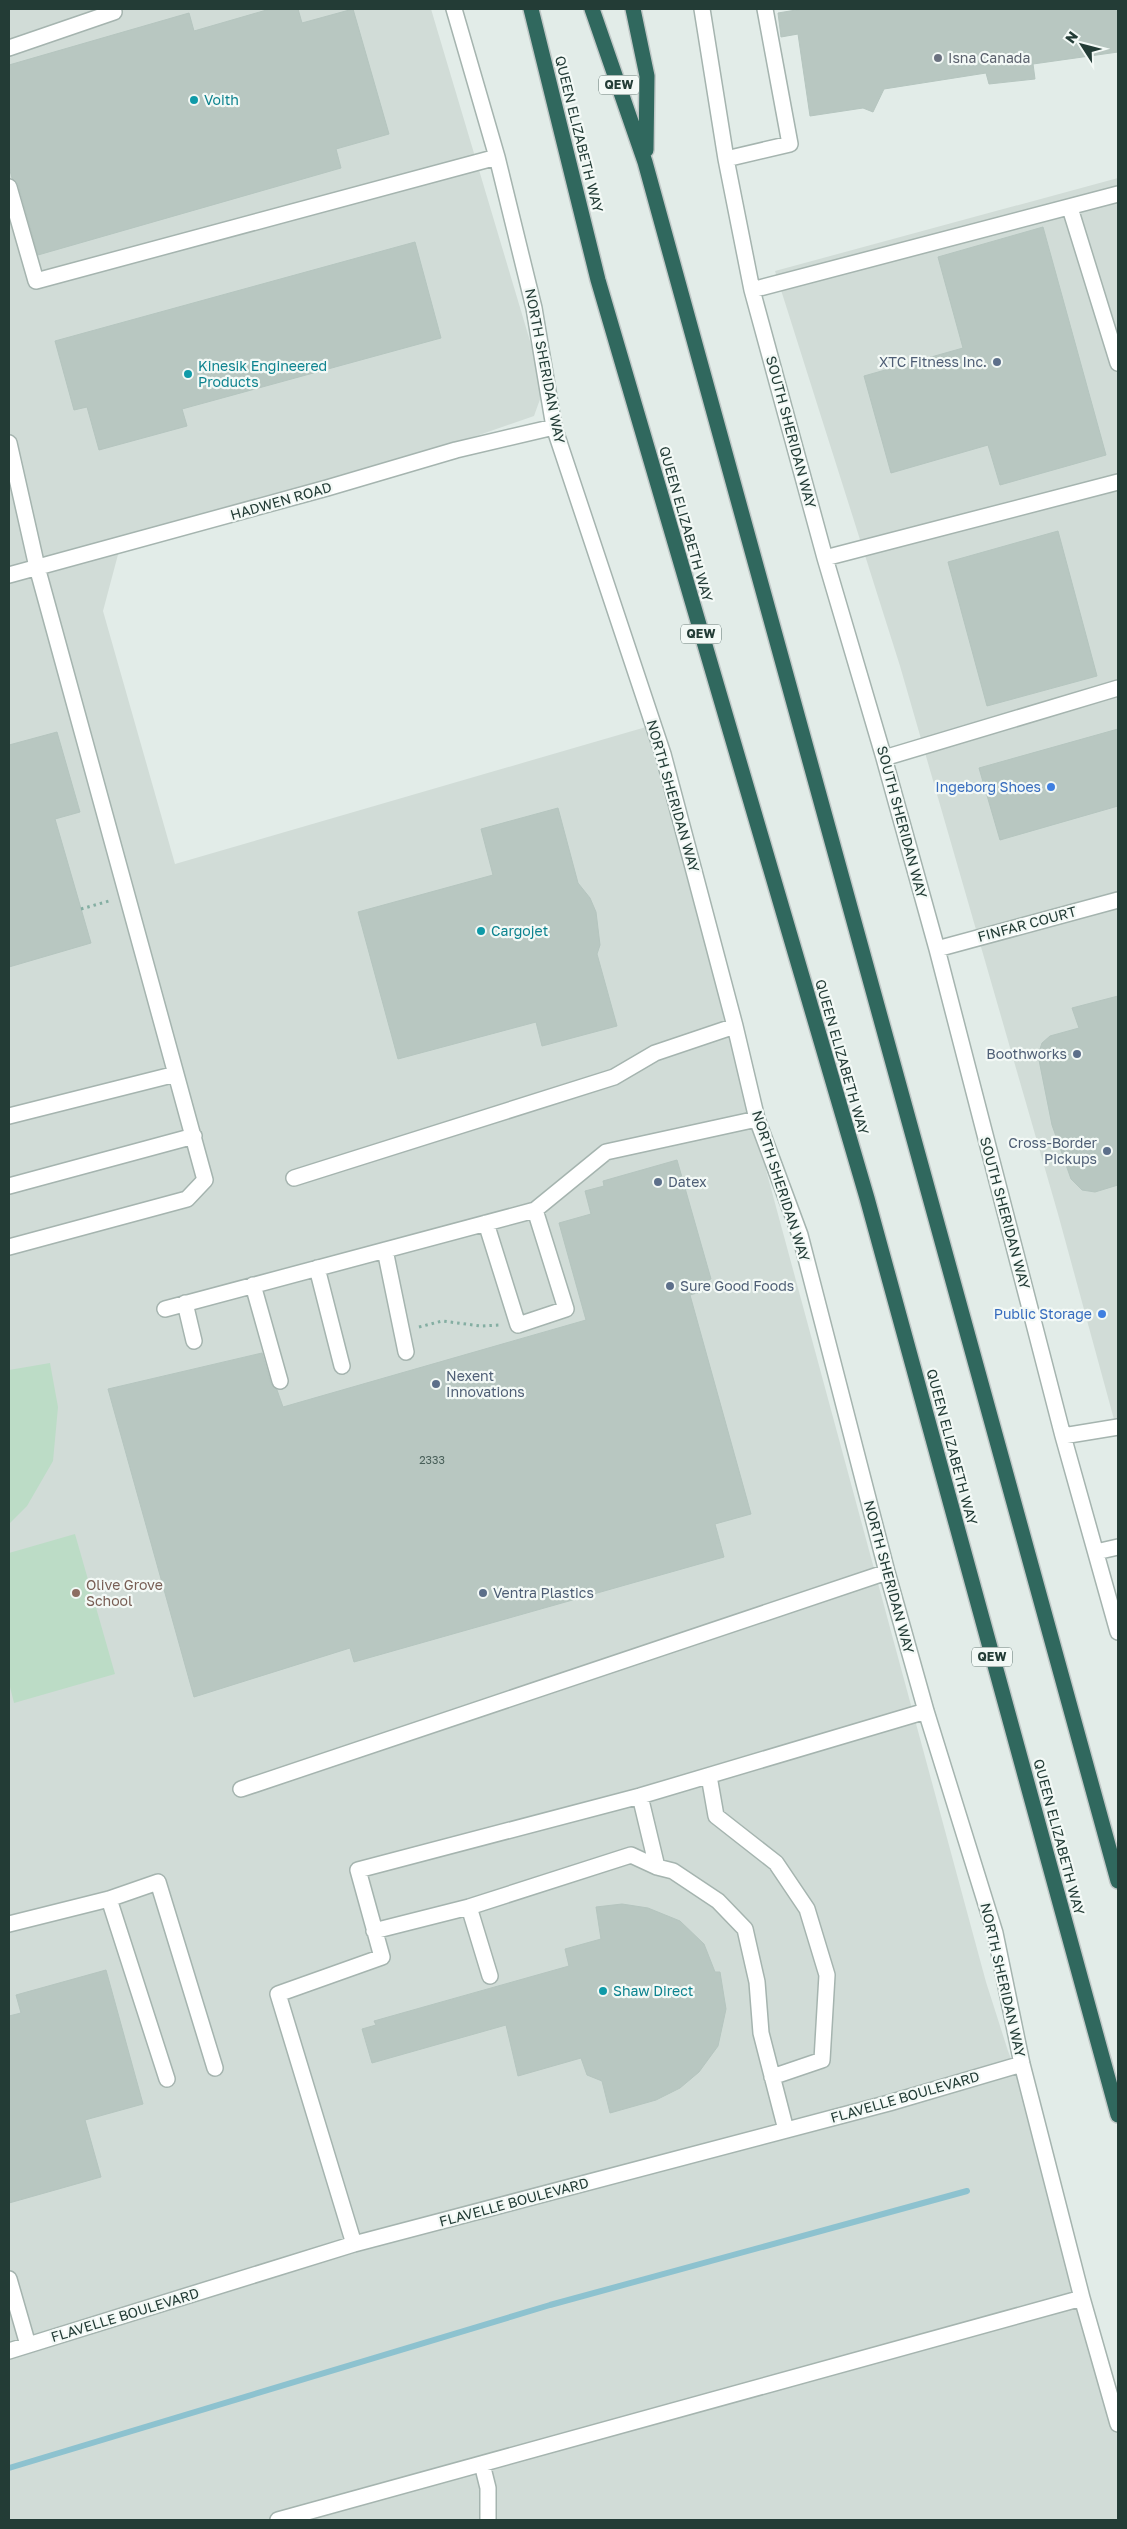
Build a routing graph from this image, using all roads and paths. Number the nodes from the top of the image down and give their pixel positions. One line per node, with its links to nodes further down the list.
1 (454, 9): 11 (street, NORTH SHERIDAN WAY)
2 (520, 9): 10 (highway)
3 (531, 9): 10 (highway, QUEEN ELIZABETH WAY / QEW)
4 (592, 9): 13 (highway, QEW)
5 (633, 9): 13 (highway)
6 (702, 9): 12 (street, SOUTH SHERIDAN WAY)
7 (765, 9): 12 (street)
8 (114, 12): 9 (street)
9 (9, 48)
10 (546, 66): 75 (highway, QUEEN ELIZABETH WAY / QEW)
11 (497, 157): 14 (street); 19 (street, NORTH SHERIDAN WAY)
12 (726, 159): 17 (street, SOUTH SHERIDAN WAY)
13 (645, 162): 65 (highway, QEW)
14 (9, 187)
15 (1118, 194): 16 (street)
16 (1070, 208): 17 (street); 18 (street)
17 (752, 290): 24 (street, SOUTH SHERIDAN WAY)
18 (1118, 363)
19 (554, 427): 25 (street, HADWEN ROAD); 33 (street, NORTH SHERIDAN WAY)
20 (9, 443): 21 (street)
21 (10, 460): 23 (street)
22 (1118, 482): 24 (street)
23 (15, 500): 25 (street)
24 (825, 558): 28 (street, SOUTH SHERIDAN WAY)
25 (37, 567): 26 (street, HADWEN ROAD); 29 (street)
26 (9, 575)
27 (1118, 688): 28 (street)
28 (884, 758): 32 (street, SOUTH SHERIDAN WAY)
29 (127, 896): 31 (path); 34 (street)
30 (1118, 900): 32 (street, FINFAR COURT)
31 (81, 910)
32 (937, 949): 55 (street, SOUTH SHERIDAN WAY)
33 (735, 1026): 36 (street, NORTH SHERIDAN WAY); 38 (street)
34 (176, 1074): 35 (street); 37 (street)
35 (9, 1116)
36 (757, 1119): 40 (street); 58 (street, NORTH SHERIDAN WAY)
37 (194, 1136): 39 (street); 42 (street)
38 (294, 1178)
39 (9, 1186)
40 (535, 1210): 41 (street); 48 (street)
41 (486, 1223): 43 (street); 48 (street)
42 (9, 1247)
43 (385, 1250): 44 (street); 49 (street)
44 (317, 1268): 45 (street); 52 (street)
45 (253, 1285): 46 (street); 53 (street)
46 (186, 1303): 47 (street); 50 (street)
47 (165, 1309)
48 (518, 1325): 49 (path)
49 (401, 1332): 51 (street)
50 (194, 1341)
51 (406, 1352)
52 (342, 1366)
53 (280, 1380)
54 (1118, 1427): 55 (street)
55 (1063, 1436): 57 (street, SOUTH SHERIDAN WAY)
56 (1118, 1547): 57 (street)
57 (1096, 1552): 59 (street, SOUTH SHERIDAN WAY)
58 (887, 1572): 60 (street, NORTH SHERIDAN WAY); 62 (street)
59 (1118, 1632)
60 (926, 1711): 61 (street); 71 (street, NORTH SHERIDAN WAY)
61 (709, 1776): 63 (street); 73 (street)
62 (241, 1789)
63 (640, 1796): 64 (street); 69 (street)
64 (657, 1867): 67 (street); 73 (street)
65 (1118, 1881)
66 (109, 1899): 68 (street); 72 (street); 74 (street)
67 (469, 1907): 69 (street); 70 (street)
68 (9, 1924)
69 (374, 1931): 77 (street)
70 (490, 1976)
71 (1022, 2064): 76 (street, FLAVELLE BOULEVARD); 79 (street, NORTH SHERIDAN WAY)
72 (216, 2068)
73 (772, 2077): 76 (street)
74 (167, 2079)
75 (1118, 2115)
76 (786, 2130): 77 (street, FLAVELLE BOULEVARD)
77 (354, 2244): 80 (street, FLAVELLE BOULEVARD)
78 (9, 2279): 80 (street)
79 (1082, 2298): 82 (street, NORTH SHERIDAN WAY); 83 (street)
80 (28, 2345): 81 (street, FLAVELLE BOULEVARD)
81 (9, 2350)
82 (1118, 2424)
83 (482, 2464): 84 (street); 86 (street)
84 (302, 2517): 85 (street)
85 (278, 2520)
86 (488, 2520)

